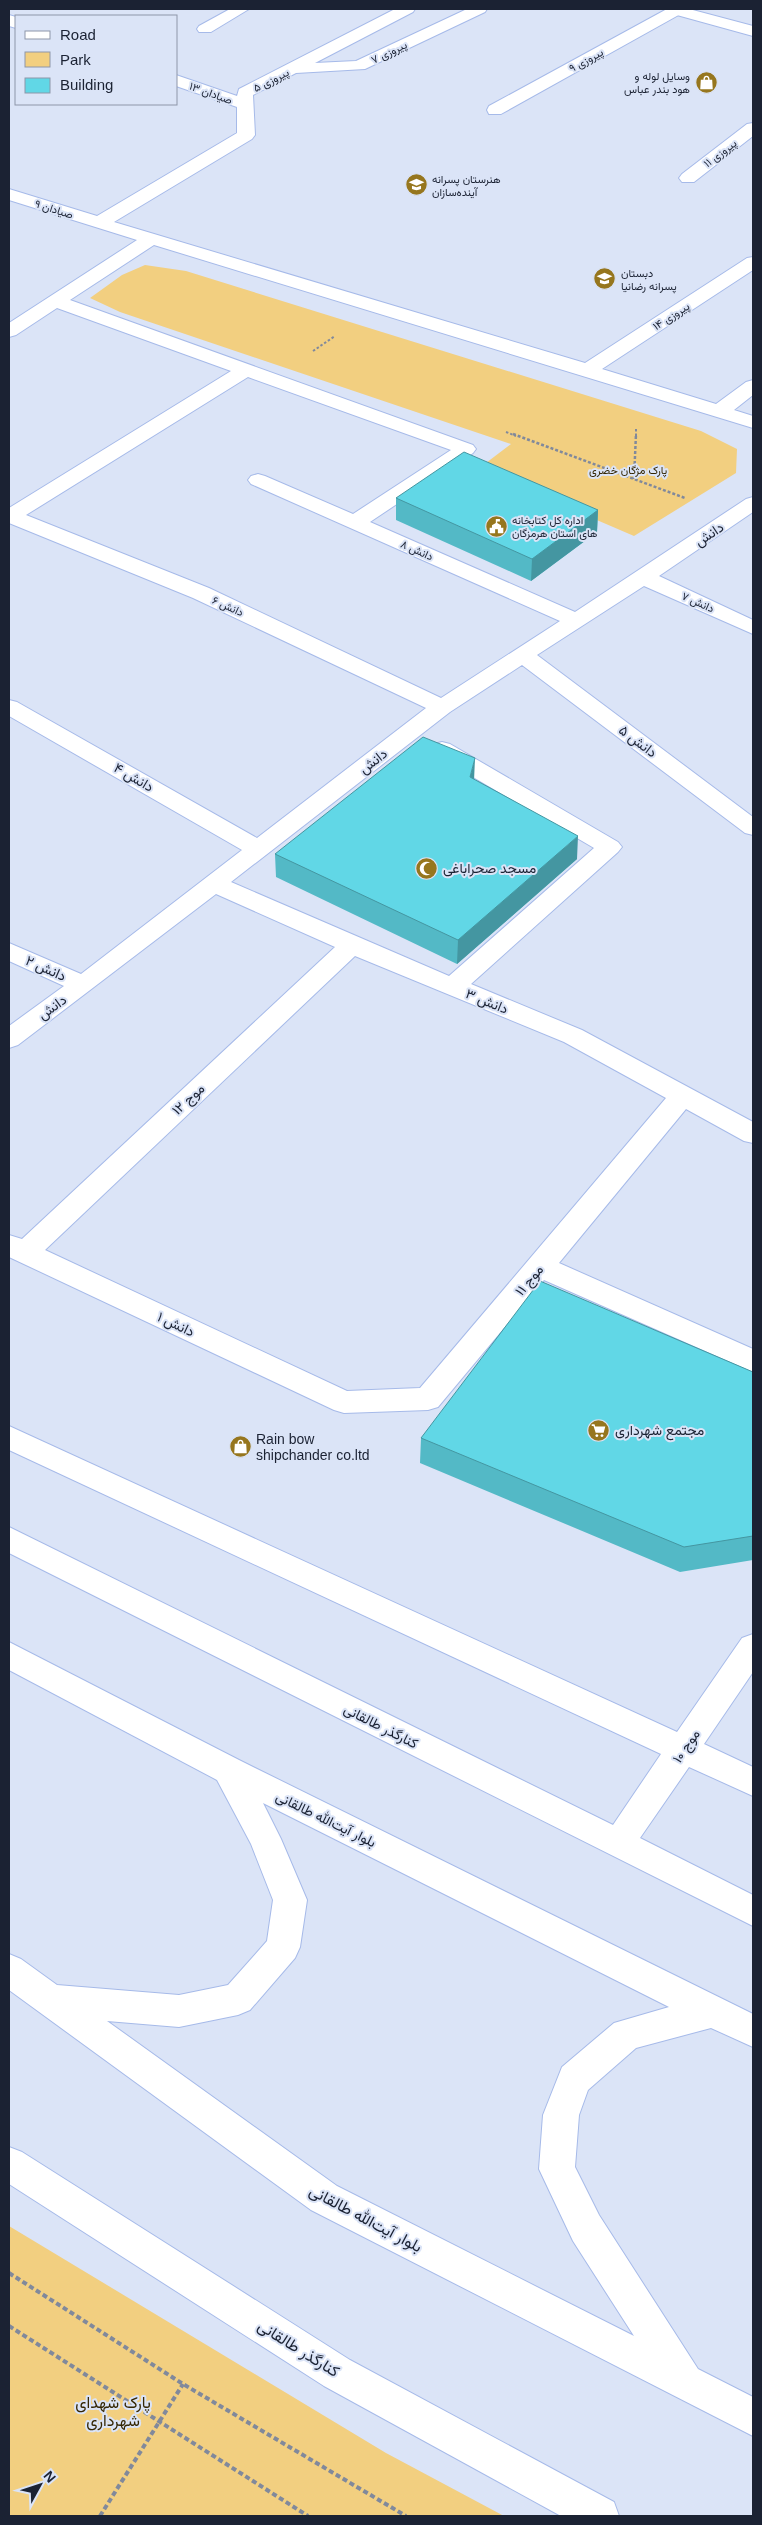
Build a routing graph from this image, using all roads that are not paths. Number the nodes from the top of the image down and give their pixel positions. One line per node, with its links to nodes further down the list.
1 (241, 9): 5 (street)
2 (407, 9): 7 (street, پیروزی ۵)
3 (479, 9): 7 (street, پیروزی ۷)
4 (676, 9): 6 (street); 10 (street, پیروزی ۹)
5 (205, 29)
6 (753, 31)
7 (293, 69): 9 (street, پیروزی ۵)
8 (178, 81): 9 (street, صیادان ۱۳)
9 (246, 105): 14 (street, پیروزی ۵)
10 (495, 110)
11 (753, 128): 12 (street, پیروزی ۱۱)
12 (688, 178)
13 (9, 194): 14 (street, صیادان ۹)
14 (98, 223): 15 (street, صیادان ۹)
15 (150, 240): 17 (street); 19 (street, صیادان ۹)
16 (753, 262): 19 (street, پیروزی ۱۴)
17 (55, 301): 18 (street); 20 (street)
18 (9, 330)
19 (589, 369): 22 (street, صیادان ۹)
20 (246, 370): 26 (street); 27 (street)
21 (753, 386): 22 (street)
22 (720, 411): 23 (street, صیادان ۹)
23 (753, 422)
24 (258, 480): 27 (street, دانش ۸)
25 (753, 503): 28 (street, دانش)
26 (9, 516): 32 (street, دانش ۶)
27 (355, 522): 29 (street, دانش ۸)
28 (643, 578): 29 (street, دانش); 30 (street, دانش ۷)
29 (576, 620): 31 (street, دانش)
30 (753, 628)
31 (523, 655): 32 (street, دانش); 35 (street, دانش ۵)
32 (442, 707): 34 (street, دانش)
33 (9, 708): 36 (street, دانش ۴)
34 (411, 731): 36 (street, دانش); 41 (street)
35 (753, 828)
36 (259, 849): 37 (street, دانش)
37 (214, 884): 38 (street, دانش ۳); 40 (street, دانش)
38 (352, 945): 41 (street, دانش ۳); 45 (street, موج ۱۲)
39 (9, 951): 40 (street, دانش ۲)
40 (83, 985): 42 (street, دانش)
41 (452, 987): 43 (street, دانش ۳)
42 (9, 1039)
43 (683, 1096): 44 (street, دانش ۳); 46 (street, موج ۱۱)
44 (753, 1134)
45 (17, 1249): 48 (street, دانش ۱)
46 (540, 1266): 47 (street); 48 (street, موج ۱۱)
47 (753, 1360)
48 (344, 1402)
49 (9, 1437): 53 (street)
50 (9, 1539): 56 (street, کنارگذر طالقانی)
51 (753, 1647): 53 (street, موج ۱۰)
52 (9, 1655): 54 (street, بلوار آیت‌الله طالقانی)
53 (684, 1750): 55 (street); 56 (street, موج ۱۰)
54 (228, 1770): 59 (street); 60 (street, بلوار آیت‌الله طالقانی)
55 (753, 1782)
56 (618, 1844): 57 (street, کنارگذر طالقانی)
57 (753, 1910)
58 (9, 1970): 59 (street, بلوار آیت‌الله طالقانی)
59 (50, 2000): 63 (street, بلوار آیت‌الله طالقانی)
60 (713, 2011): 61 (street, بلوار آیت‌الله طالقانی); 63 (street)
61 (753, 2031)
62 (9, 2164): 65 (street, کنارگذر طالقانی)
63 (684, 2381): 64 (street, بلوار آیت‌الله طالقانی)
64 (753, 2417)
65 (600, 2516)

